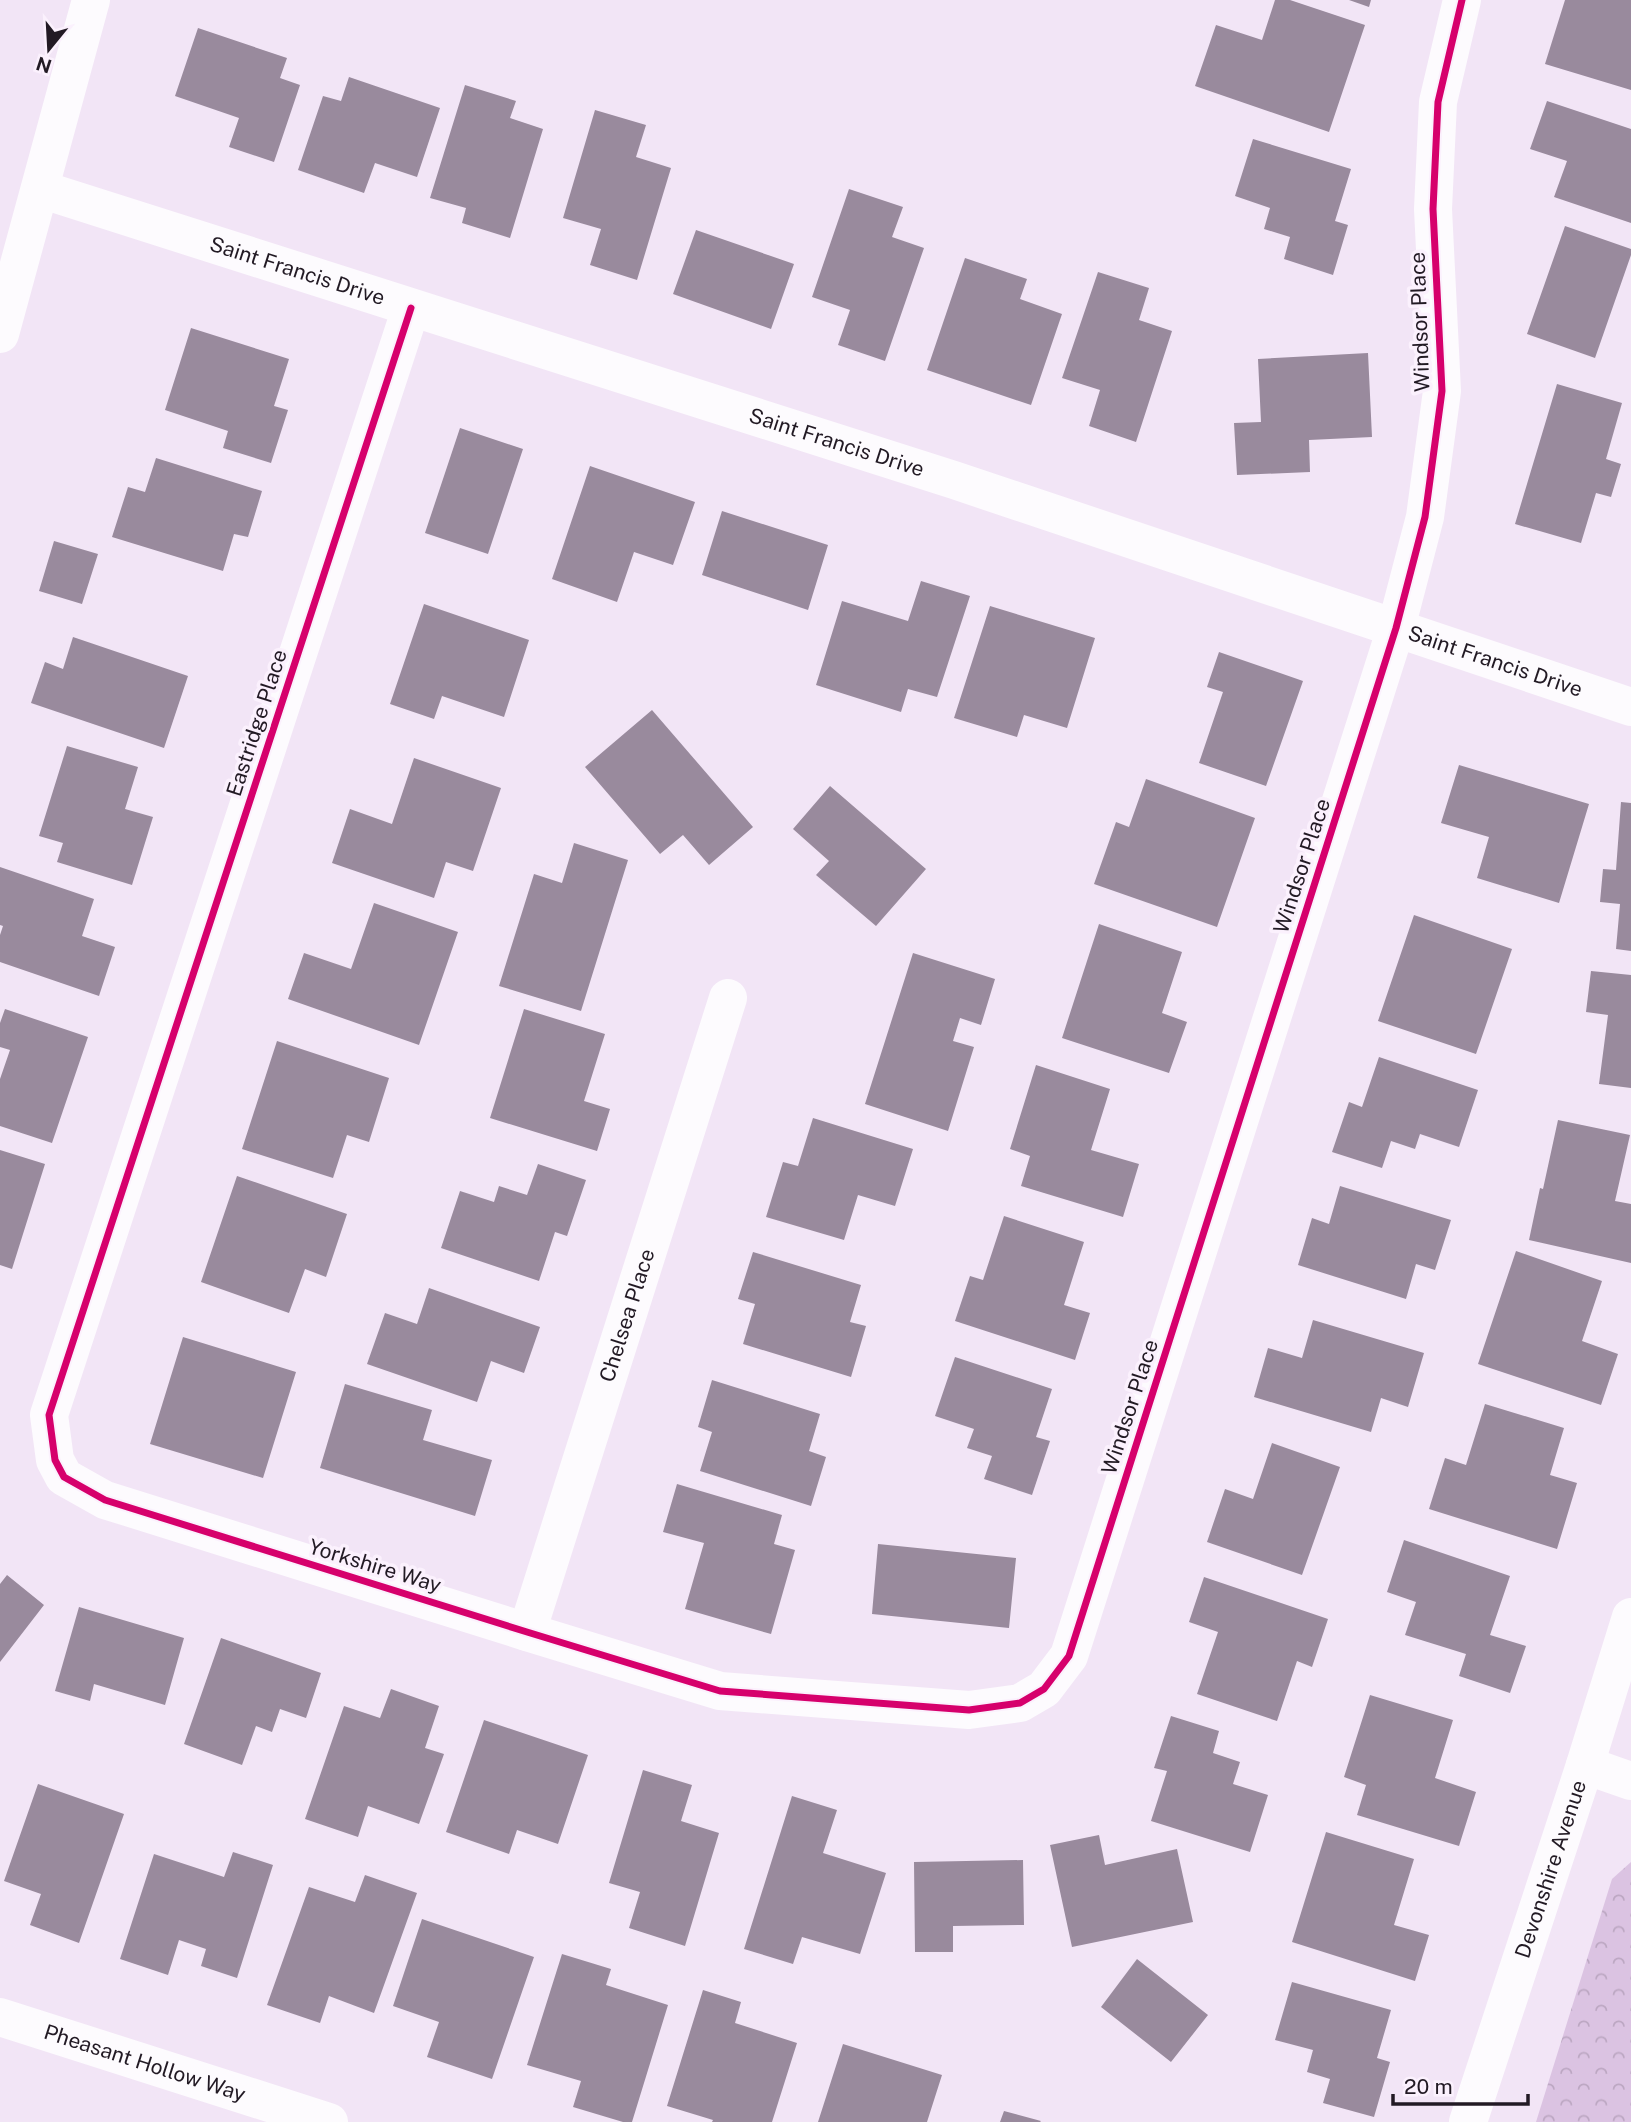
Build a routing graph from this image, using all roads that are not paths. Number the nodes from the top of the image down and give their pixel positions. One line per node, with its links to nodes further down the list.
1 (91, 0): 3 (street)
2 (1462, 0): 6 (street, Windsor Place)
3 (40, 189): 4 (street, Saint Francis Drive); 5 (street)
4 (411, 308): 6 (street, Saint Francis Drive); 9 (street, Eastridge Place)
5 (0, 334)
6 (1396, 628): 7 (street, Saint Francis Drive); 12 (street, Windsor Place)
7 (1631, 707)
8 (728, 998): 11 (street, Chelsea Place)
9 (136, 1149): 11 (street, Yorkshire Way)
10 (1631, 1617): 13 (street, Devonshire Avenue)
11 (527, 1632): 12 (street, Yorkshire Way)
12 (1020, 1703)
13 (1585, 1765): 14 (street); 17 (street, Devonshire Avenue)
14 (1631, 1781)
15 (0, 2017): 16 (street, Pheasant Hollow Way)
16 (330, 2122)
17 (1468, 2122)

